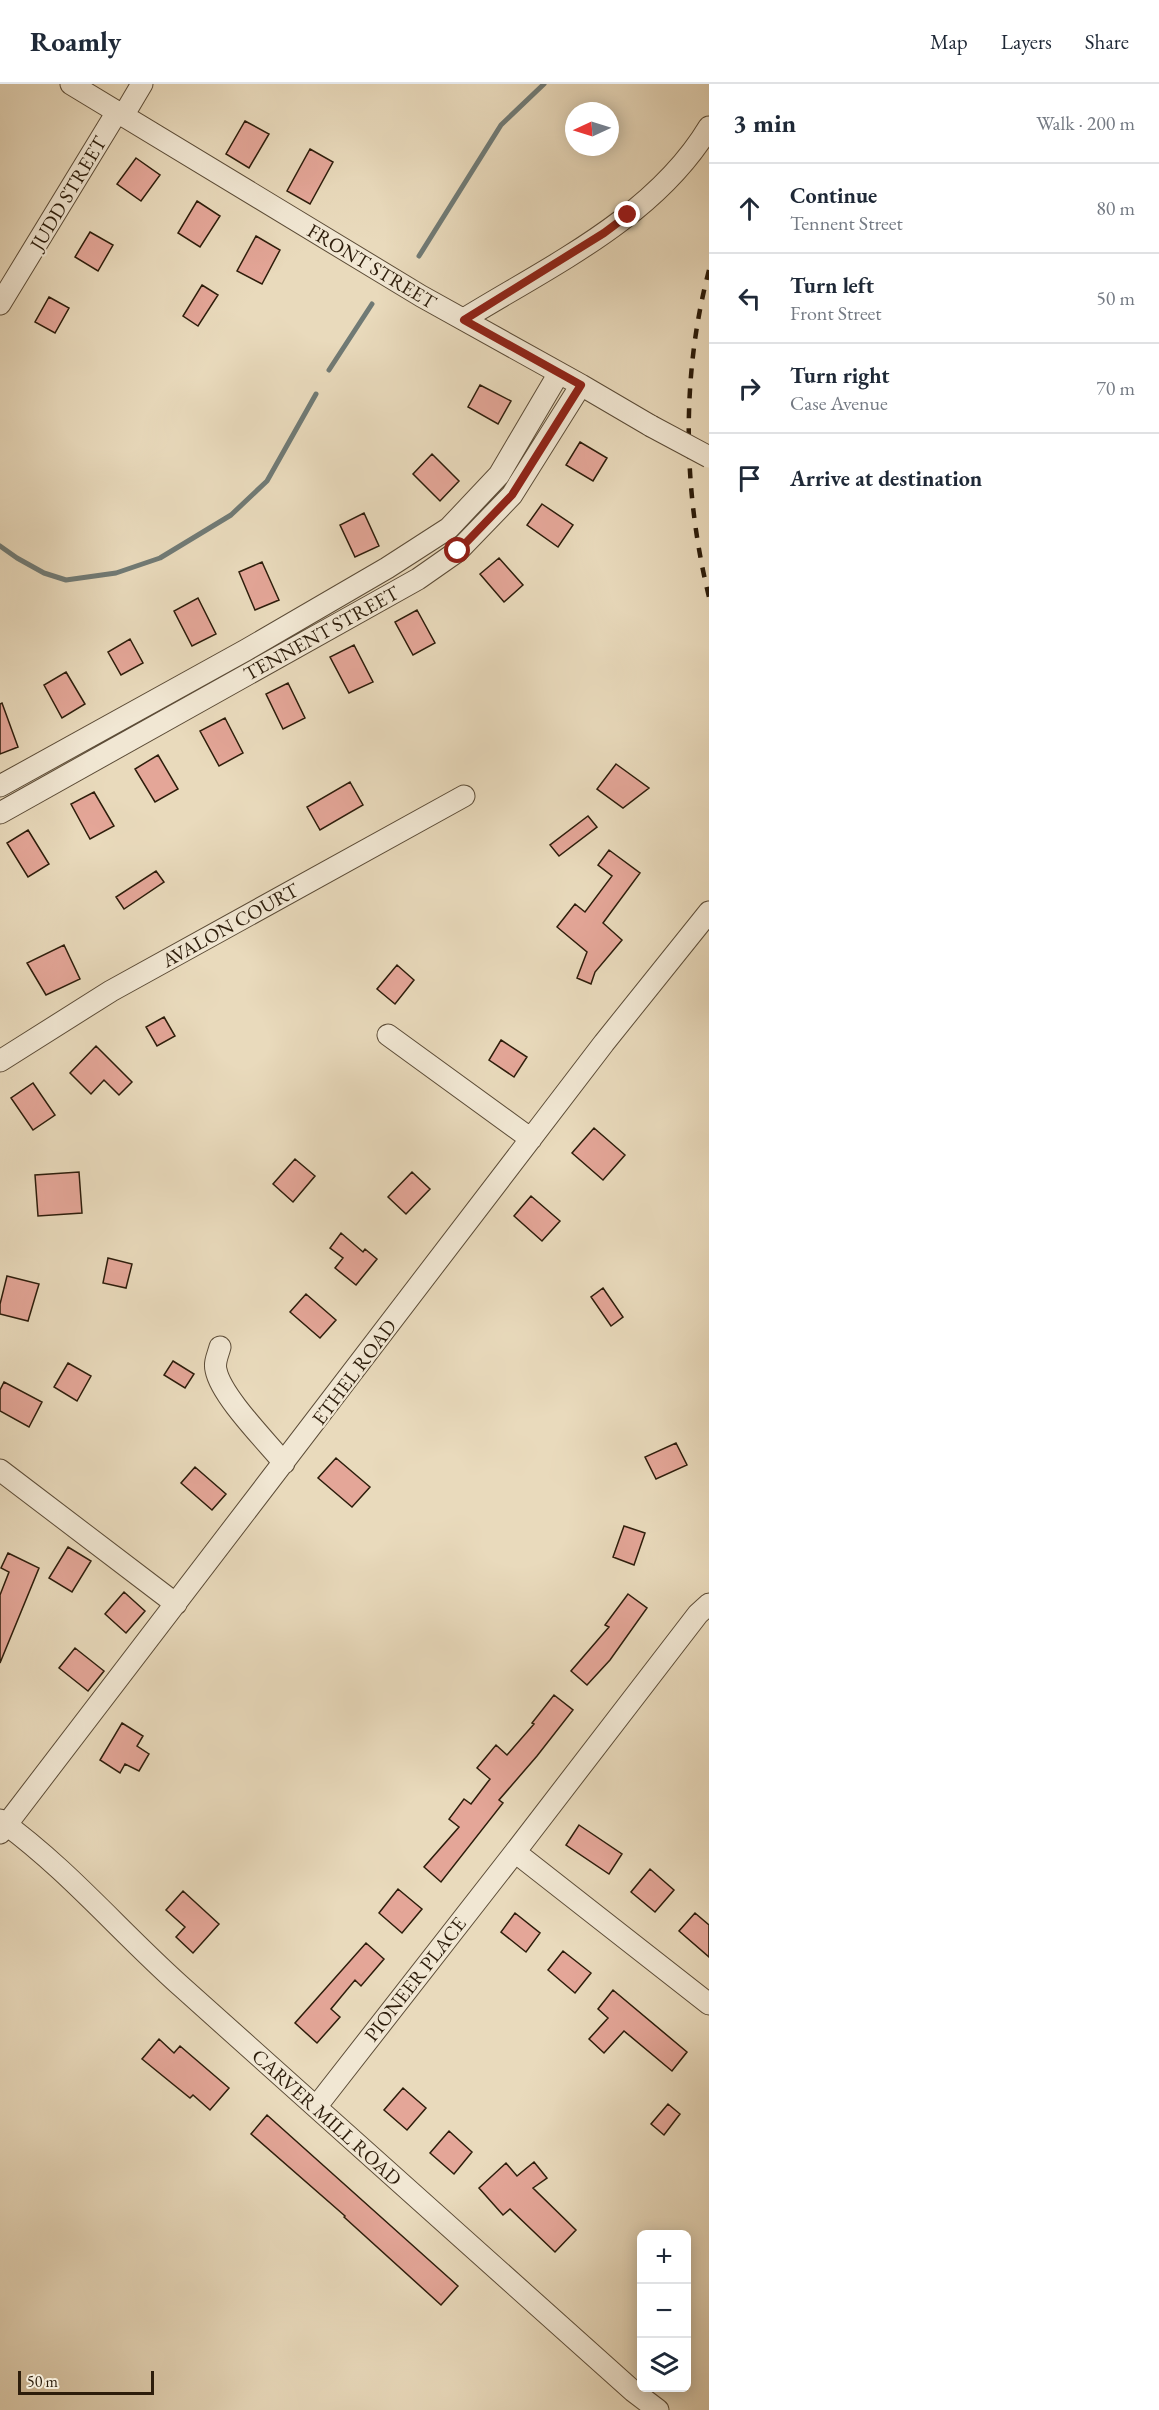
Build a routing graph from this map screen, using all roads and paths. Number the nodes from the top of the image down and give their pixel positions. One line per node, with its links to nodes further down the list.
1 (71, 84): 3 (street, FRONT STREET)
2 (142, 84): 3 (street, JUDD STREET)
3 (120, 114): 5 (street, JUDD STREET); 6 (street, FRONT STREET)
4 (709, 127): 6 (street)
5 (0, 304)
6 (464, 320): 7 (street, FRONT STREET)
7 (559, 373): 8 (street, FRONT STREET); 10 (street, TENNENT STREET)
8 (581, 385): 9 (street, FRONT STREET, bridge); 12 (street, TENNENT STREET)
9 (709, 457)
10 (0, 786)
11 (464, 796): 15 (street, AVALON COURT)
12 (0, 813)
13 (709, 912): 16 (street, ETHEL ROAD)
14 (388, 1035): 16 (street)
15 (0, 1061)
16 (531, 1139): 18 (street, ETHEL ROAD)
17 (220, 1347): 18 (street)
18 (284, 1463): 20 (street, ETHEL ROAD)
19 (0, 1470): 20 (street)
20 (176, 1604): 22 (street, ETHEL ROAD)
21 (709, 1604): 23 (street, PIONEER PLACE)
22 (2, 1826): 25 (street, CARVER MILL ROAD)
23 (515, 1852): 24 (street); 25 (street, PIONEER PLACE)
24 (709, 2004)
25 (316, 2107): 26 (street, CARVER MILL ROAD)
26 (658, 2410)

